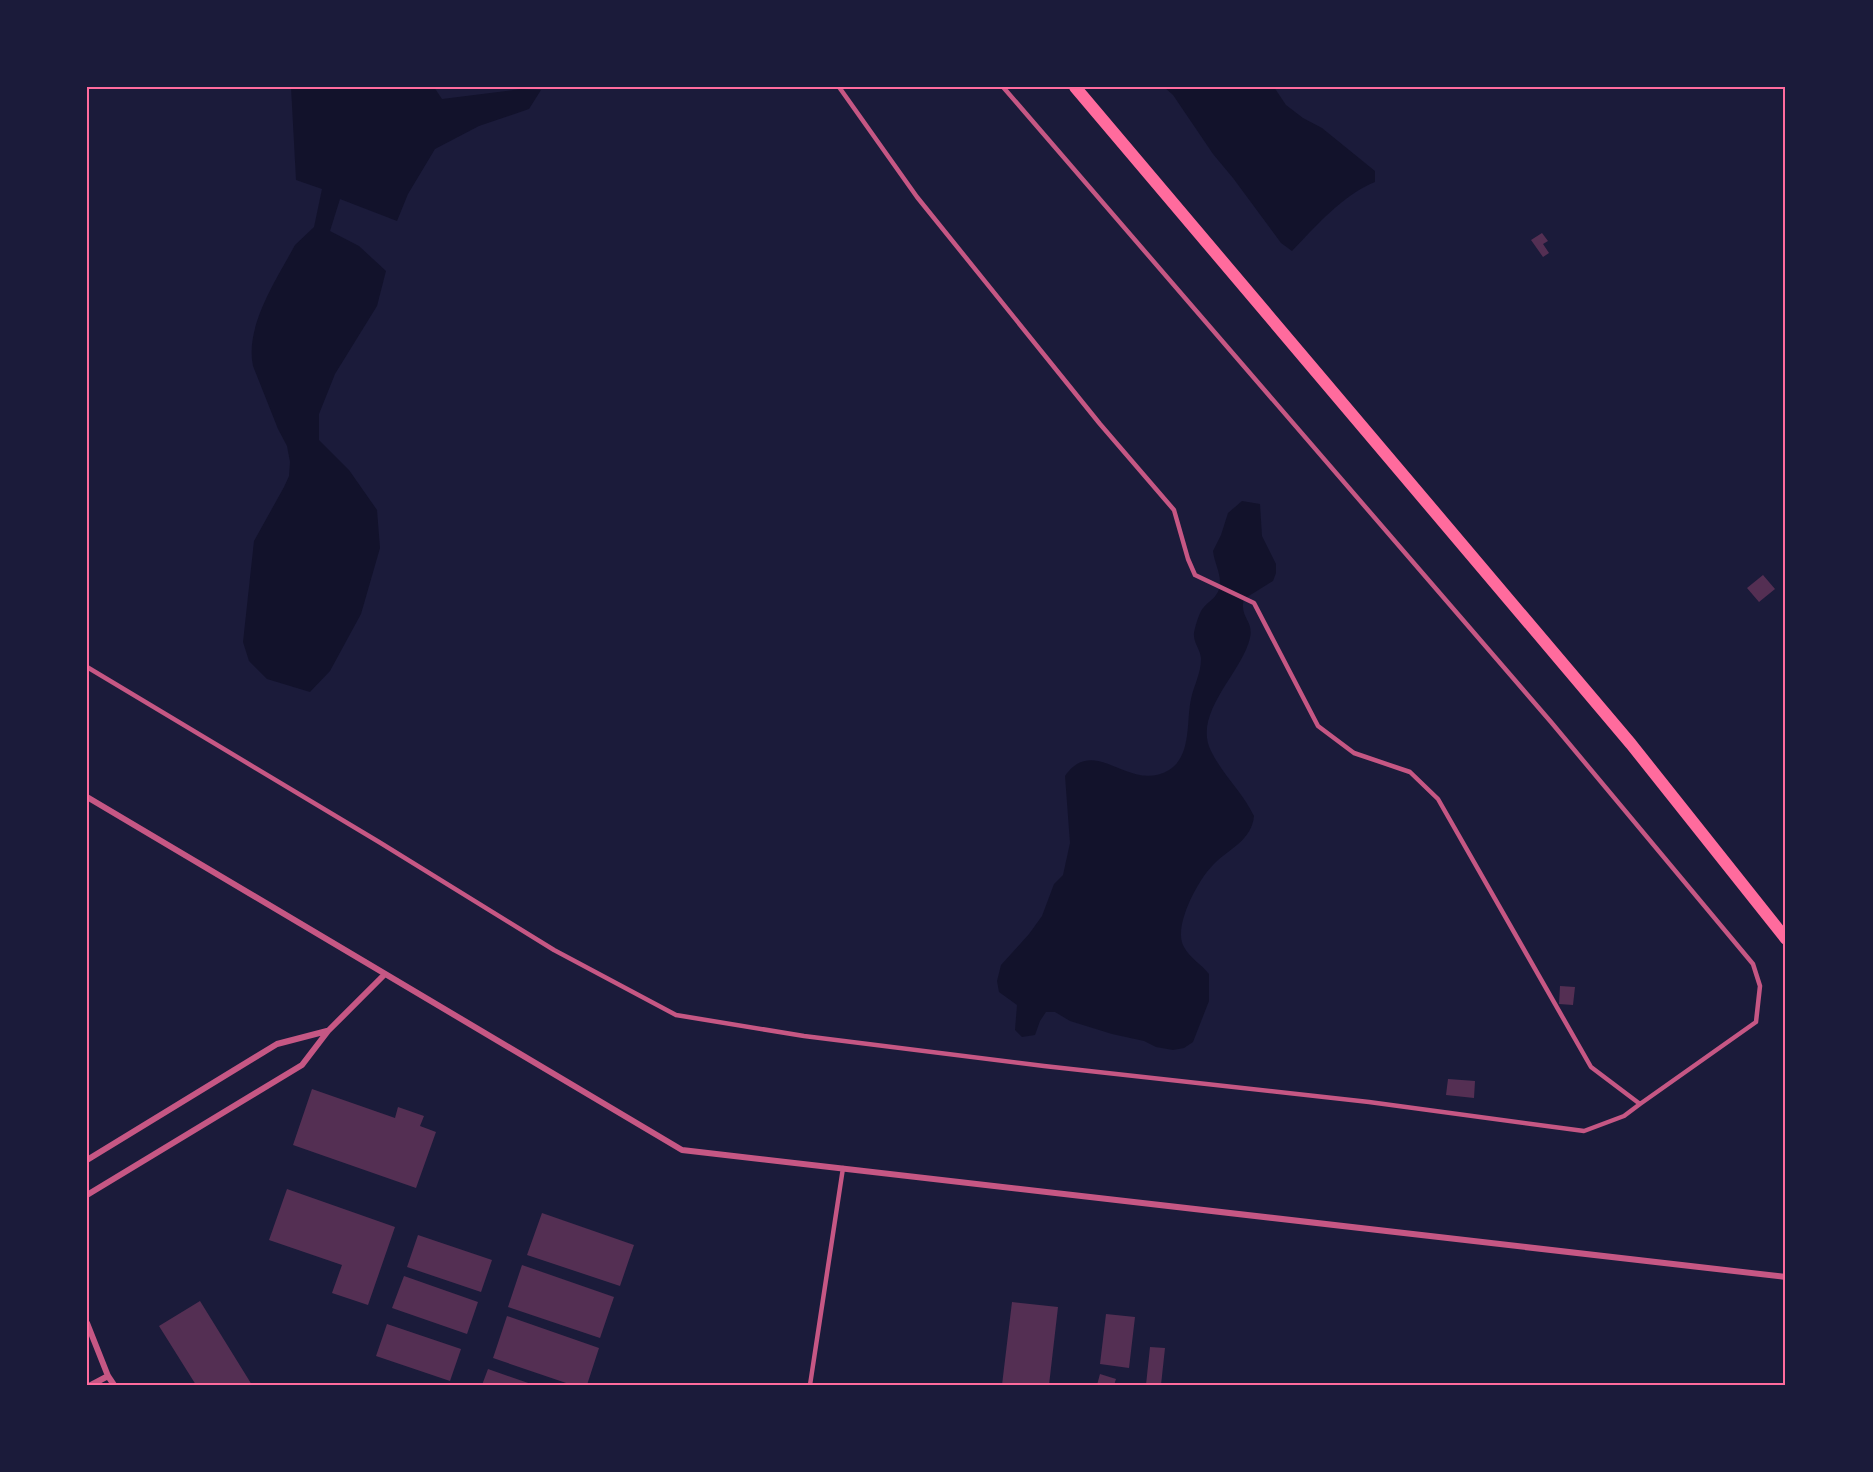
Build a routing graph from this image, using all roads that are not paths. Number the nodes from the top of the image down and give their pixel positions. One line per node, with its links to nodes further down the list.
1 (839, 87): 9 (lane)
2 (1003, 87): 9 (lane)
3 (1075, 87): 6 (main road)
4 (87, 668): 9 (lane)
5 (87, 797): 7 (street)
6 (1786, 939)
7 (385, 974): 8 (street); 11 (street)
8 (327, 1031): 10 (street); 12 (street)
9 (1640, 1104)
10 (87, 1160)
11 (843, 1168): 13 (street); 18 (lane)
12 (87, 1195)
13 (1786, 1277)
14 (87, 1323): 15 (street)
15 (108, 1376): 16 (street); 17 (street)
16 (91, 1385)
17 (114, 1385)
18 (810, 1385)

